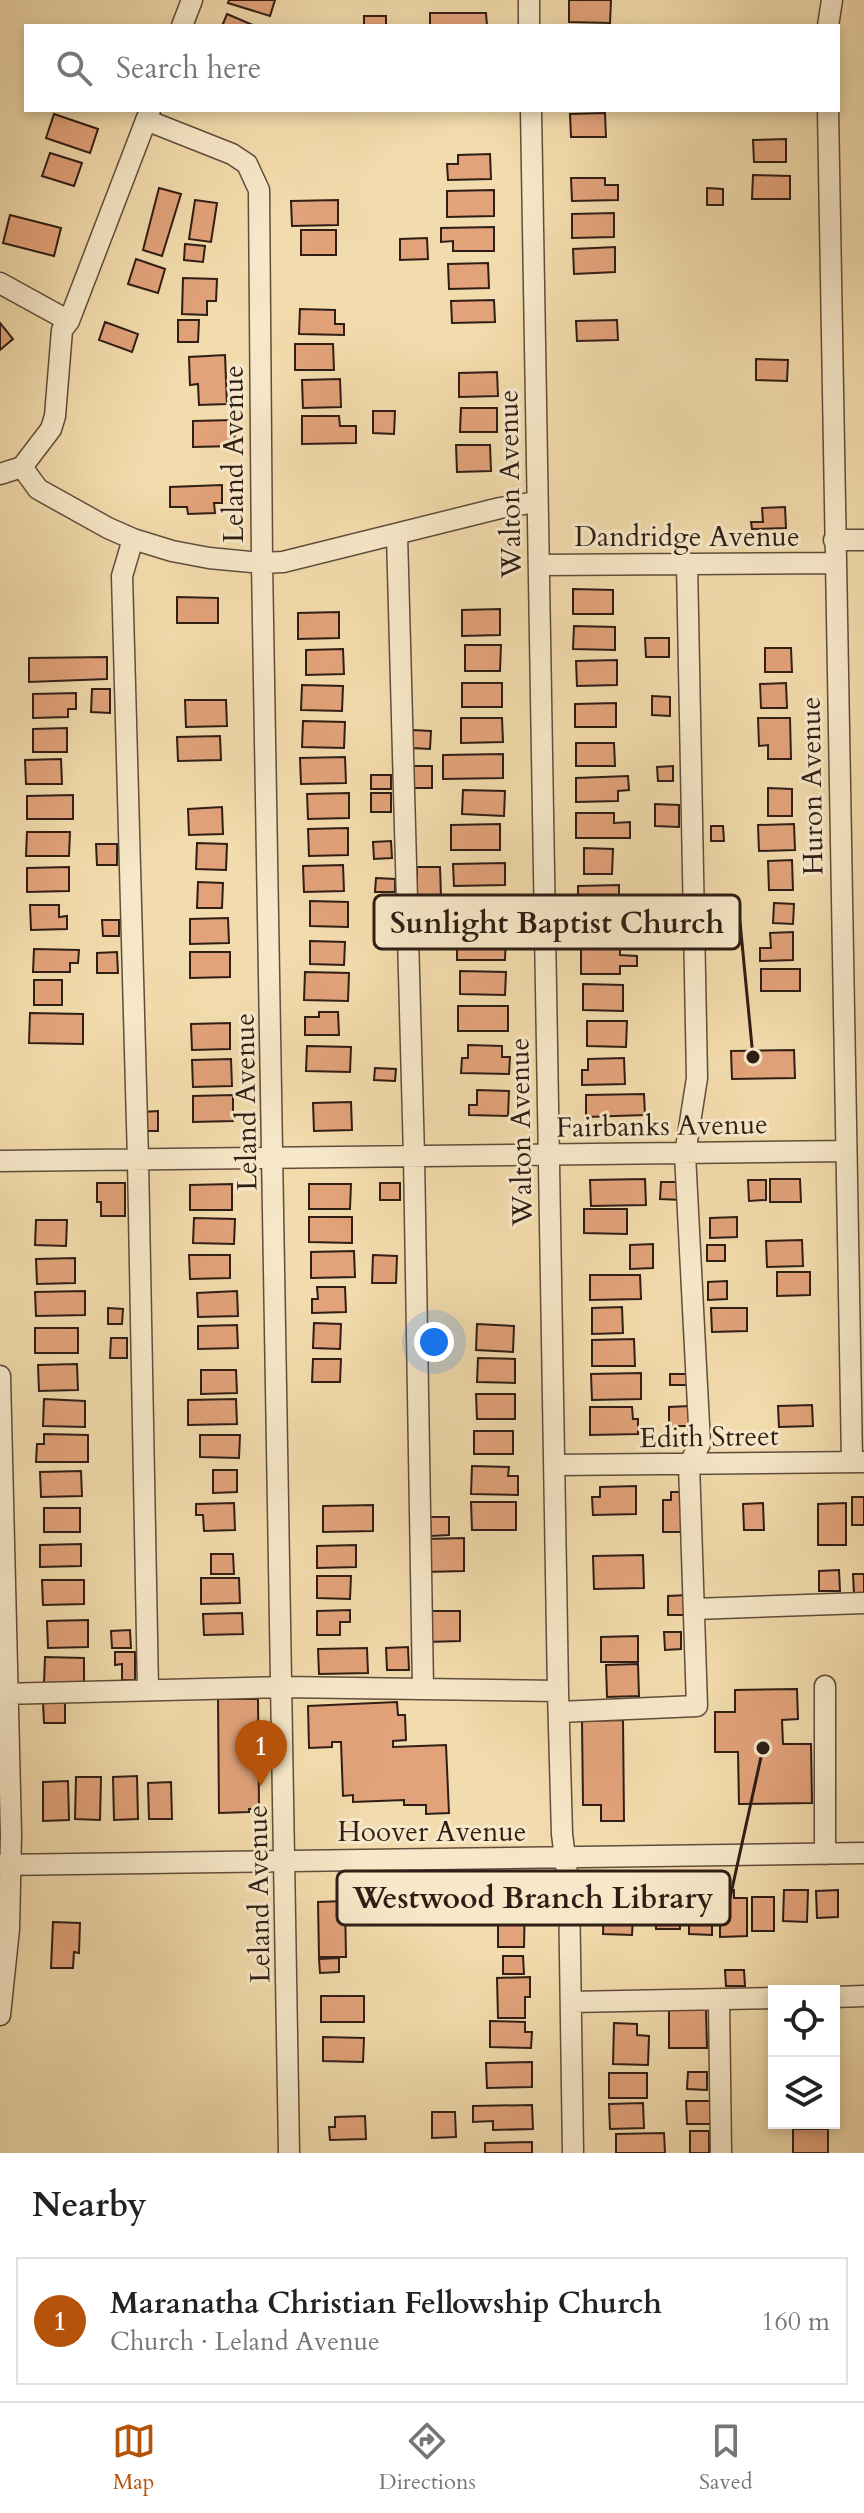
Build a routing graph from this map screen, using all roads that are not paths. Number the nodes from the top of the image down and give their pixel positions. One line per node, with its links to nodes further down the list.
1 (192, 0): 4 (street)
2 (529, 0): 5 (street)
3 (832, 0): 6 (street)
4 (183, 24)
5 (529, 24)
6 (828, 24)
7 (531, 112): 14 (street, Walton Avenue)
8 (828, 112): 17 (street, Huron Avenue)
9 (148, 115): 11 (street); 19 (street, Leland Avenue)
10 (0, 283): 11 (street)
11 (69, 321): 12 (street)
12 (22, 467): 13 (street); 16 (street, Dandridge Avenue)
13 (0, 474)
14 (536, 502): 15 (street, Dandridge Avenue); 22 (street, Walton Avenue)
15 (397, 535): 19 (street, Dandridge Avenue); 27 (street)
16 (133, 539): 19 (street, Dandridge Avenue); 29 (street)
17 (834, 540): 18 (street, Dandridge Avenue); 21 (street, Huron Avenue)
18 (864, 540)
19 (262, 563): 28 (street, Leland Avenue)
20 (687, 563): 21 (street, Dandridge Avenue); 22 (street, Dandridge Avenue); 26 (street)
21 (835, 563): 23 (street, Huron Avenue)
22 (539, 565): 25 (street, Walton Avenue)
23 (854, 1087): 24 (street, Huron Avenue)
24 (846, 1151): 26 (street, Fairbanks Avenue); 32 (street, Huron Avenue)
25 (549, 1154): 26 (street, Fairbanks Avenue); 27 (street, Fairbanks Avenue); 34 (street, Walton Avenue)
26 (685, 1154): 33 (street)
27 (414, 1156): 28 (street, Fairbanks Avenue); 39 (street)
28 (274, 1159): 29 (street, Fairbanks Avenue); 38 (street, Leland Avenue)
29 (138, 1160): 30 (street, Fairbanks Avenue); 40 (street)
30 (0, 1161)
31 (0, 1376): 42 (street)
32 (858, 1462): 33 (street, Edith Street)
33 (689, 1464): 34 (street, Edith Street); 36 (street)
34 (555, 1465): 41 (street, Walton Avenue)
35 (864, 1603): 36 (street)
36 (694, 1609): 43 (street)
37 (825, 1686): 45 (street)
38 (282, 1687): 39 (street); 40 (street); 47 (street, Leland Avenue)
39 (423, 1689): 41 (street)
40 (148, 1690): 42 (street)
41 (558, 1691): 43 (street, Walton Avenue)
42 (4, 1694): 48 (street)
43 (559, 1712): 46 (street, Walton Avenue)
44 (864, 1853): 45 (street, Hoover Avenue)
45 (825, 1854): 46 (street, Hoover Avenue)
46 (565, 1858): 47 (street, Hoover Avenue); 53 (street, Walton Avenue)
47 (286, 1861): 48 (street, Hoover Avenue); 55 (street, Leland Avenue)
48 (5, 1864): 54 (street)
49 (864, 1996): 50 (street)
50 (840, 1997)
51 (768, 1998): 52 (street)
52 (719, 2000): 53 (street); 57 (street)
53 (571, 2002): 56 (street, Walton Avenue)
54 (0, 2015)
55 (289, 2153)
56 (573, 2153)
57 (721, 2153)

